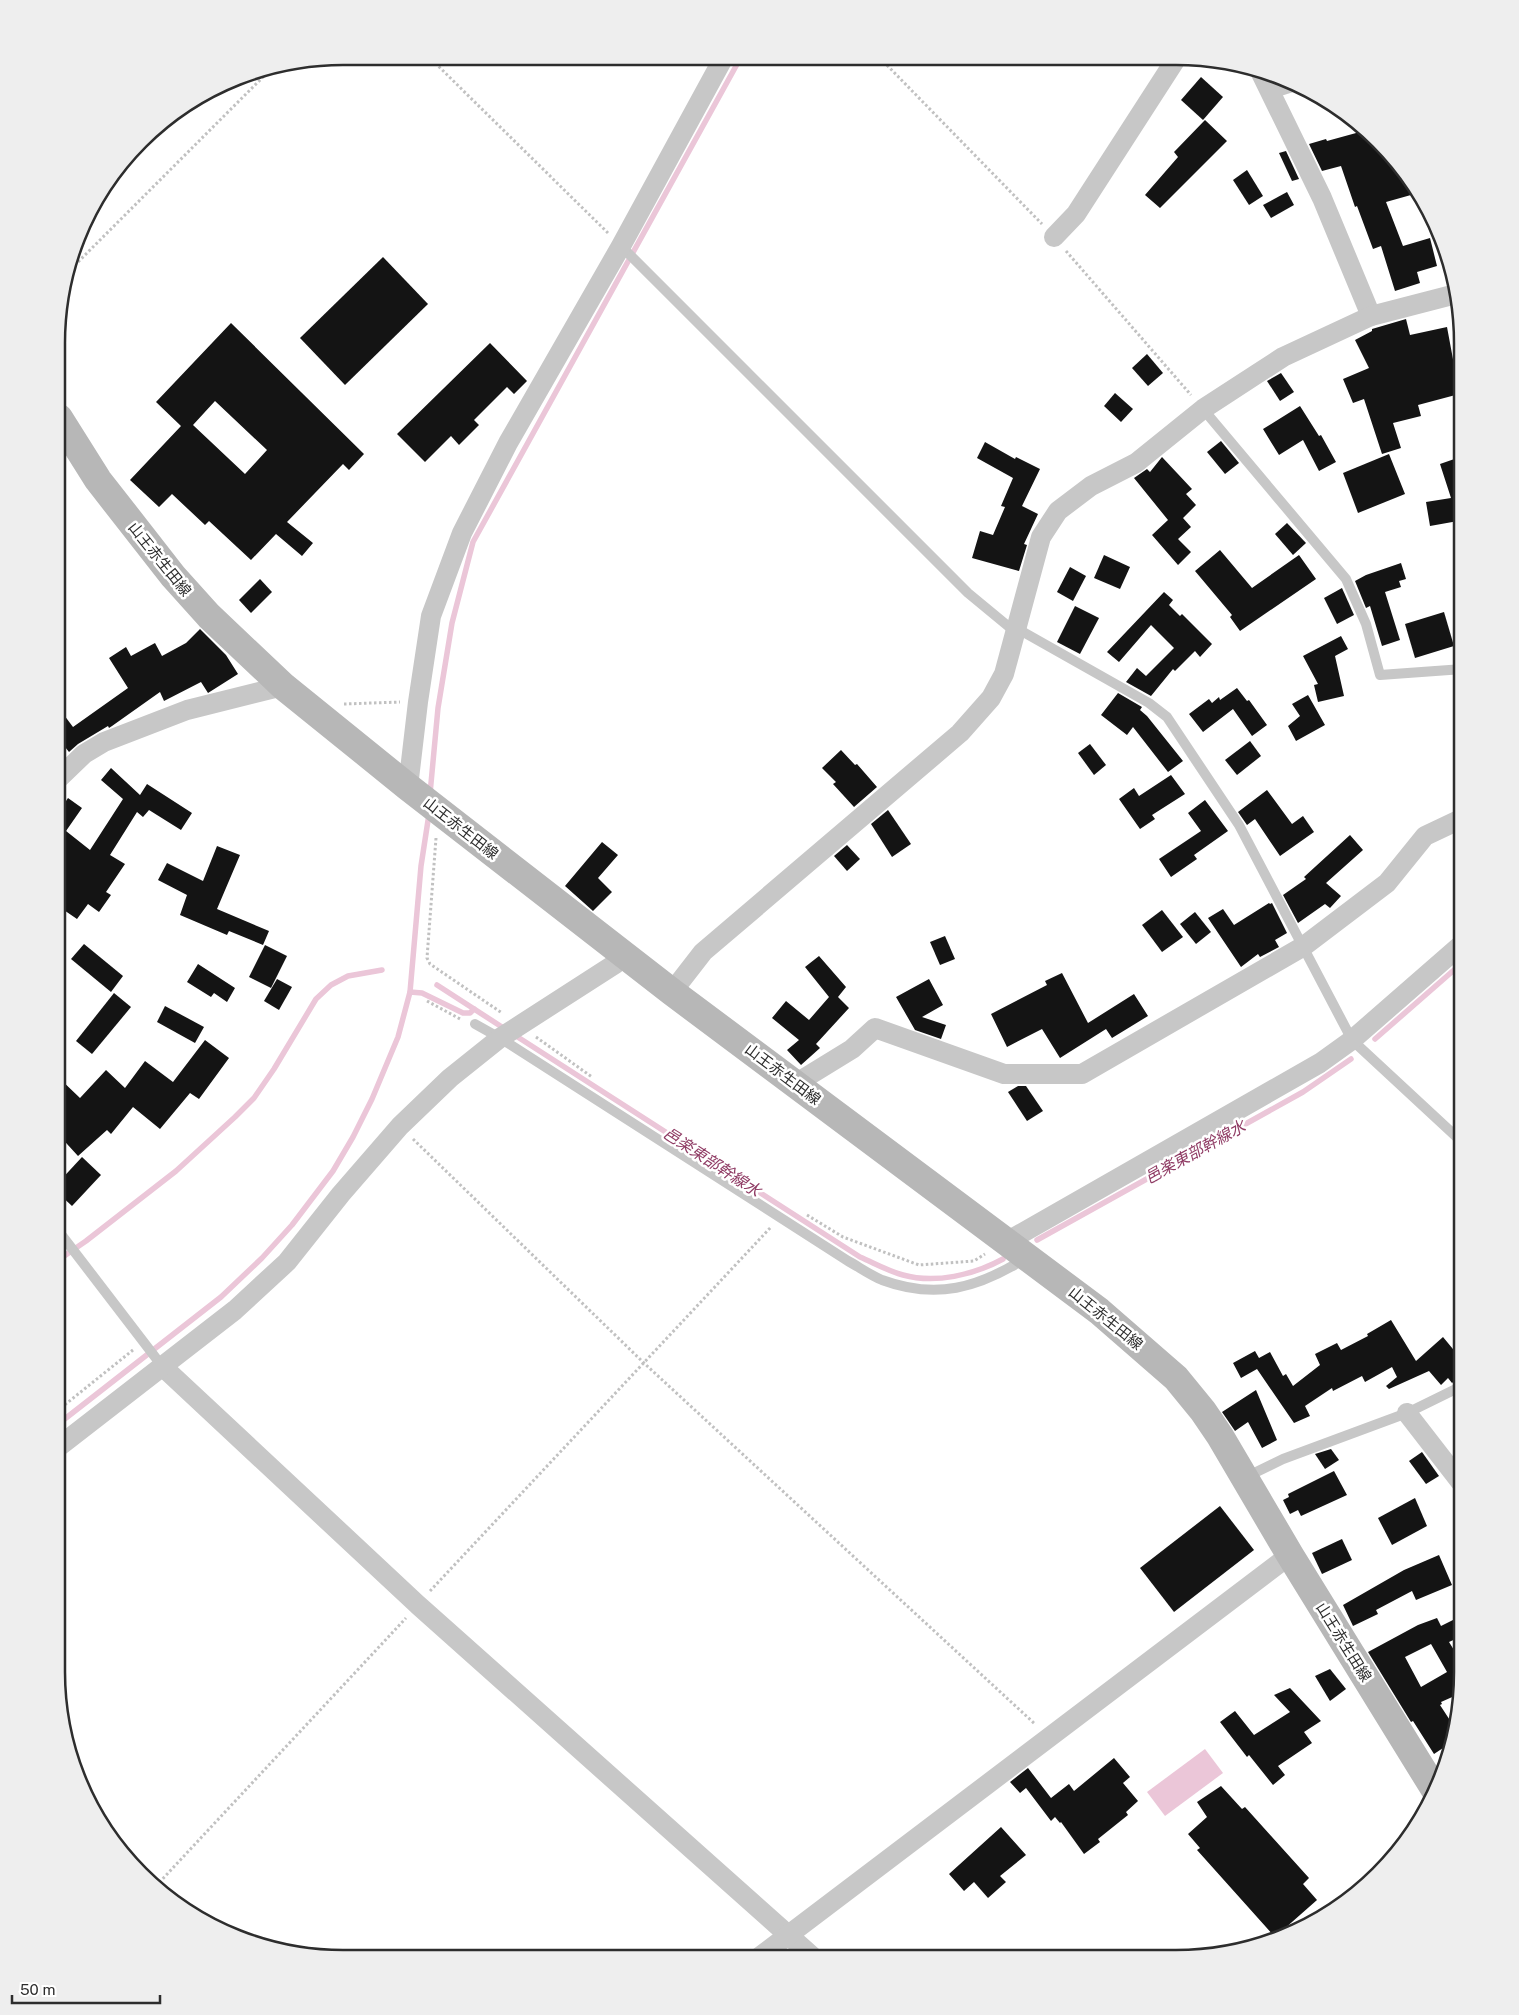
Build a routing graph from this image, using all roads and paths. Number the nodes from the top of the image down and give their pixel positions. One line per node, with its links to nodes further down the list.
1 (437, 65): 9 (path)
2 (720, 65): 9 (street)
3 (1172, 65): 8 (street)
4 (263, 77): 10 (path)
5 (1265, 80): 7 (street)
6 (1281, 85): 7 (street)
7 (1270, 89): 12 (street)
8 (1054, 237)
9 (621, 246): 15 (lane); 18 (street)
10 (77, 263)
11 (1450, 296): 12 (street)
12 (1371, 316): 13 (street)
13 (1203, 409): 15 (street); 16 (lane)
14 (65, 429): 17 (main road, 山王赤生田線)
15 (1014, 631): 24 (lane); 27 (street)
16 (1454, 671)
17 (283, 686): 19 (main road, 山王赤生田線); 20 (street)
18 (418, 702): 19 (path); 21 (street)
19 (307, 705): 21 (main road, 山王赤生田線)
20 (65, 772)
21 (408, 787): 22 (main road, 山王赤生田線)
22 (444, 814): 26 (main road, 山王赤生田線); 30 (path)
23 (1454, 822): 24 (street)
24 (1304, 946): 31 (lane); 33 (street)
25 (1454, 951): 31 (street)
26 (623, 955): 27 (main road, 山王赤生田線); 30 (street)
27 (672, 992): 33 (main road, 山王赤生田線)
28 (427, 1001): 29 (path)
29 (475, 1024): 30 (lane)
30 (510, 1032): 32 (path); 34 (street); 37 (lane)
31 (1352, 1040): 35 (lane); 39 (street)
32 (597, 1081)
33 (795, 1084): 39 (main road, 山王赤生田線)
34 (400, 1126): 41 (path); 42 (street)
35 (1454, 1135)
36 (802, 1212): 39 (path)
37 (780, 1217): 39 (lane); 41 (path)
38 (65, 1240): 40 (lane)
39 (1018, 1249): 48 (main road, 山王赤生田線)
40 (143, 1342): 42 (lane); 44 (path)
41 (645, 1364): 50 (path); 51 (path)
42 (162, 1366): 46 (street); 50 (street)
43 (1454, 1390): 45 (lane)
44 (65, 1405)
45 (1407, 1413): 47 (street); 48 (lane)
46 (65, 1442)
47 (1454, 1474)
48 (1245, 1478): 49 (main road, 山王赤生田線)
49 (1290, 1555): 51 (street); 52 (main road, 山王赤生田線)
50 (418, 1605): 53 (path); 54 (street)
51 (1049, 1738): 54 (street)
52 (1431, 1783)
53 (160, 1881)
54 (789, 1934): 55 (street); 56 (street)
55 (768, 1950)
56 (806, 1950)

